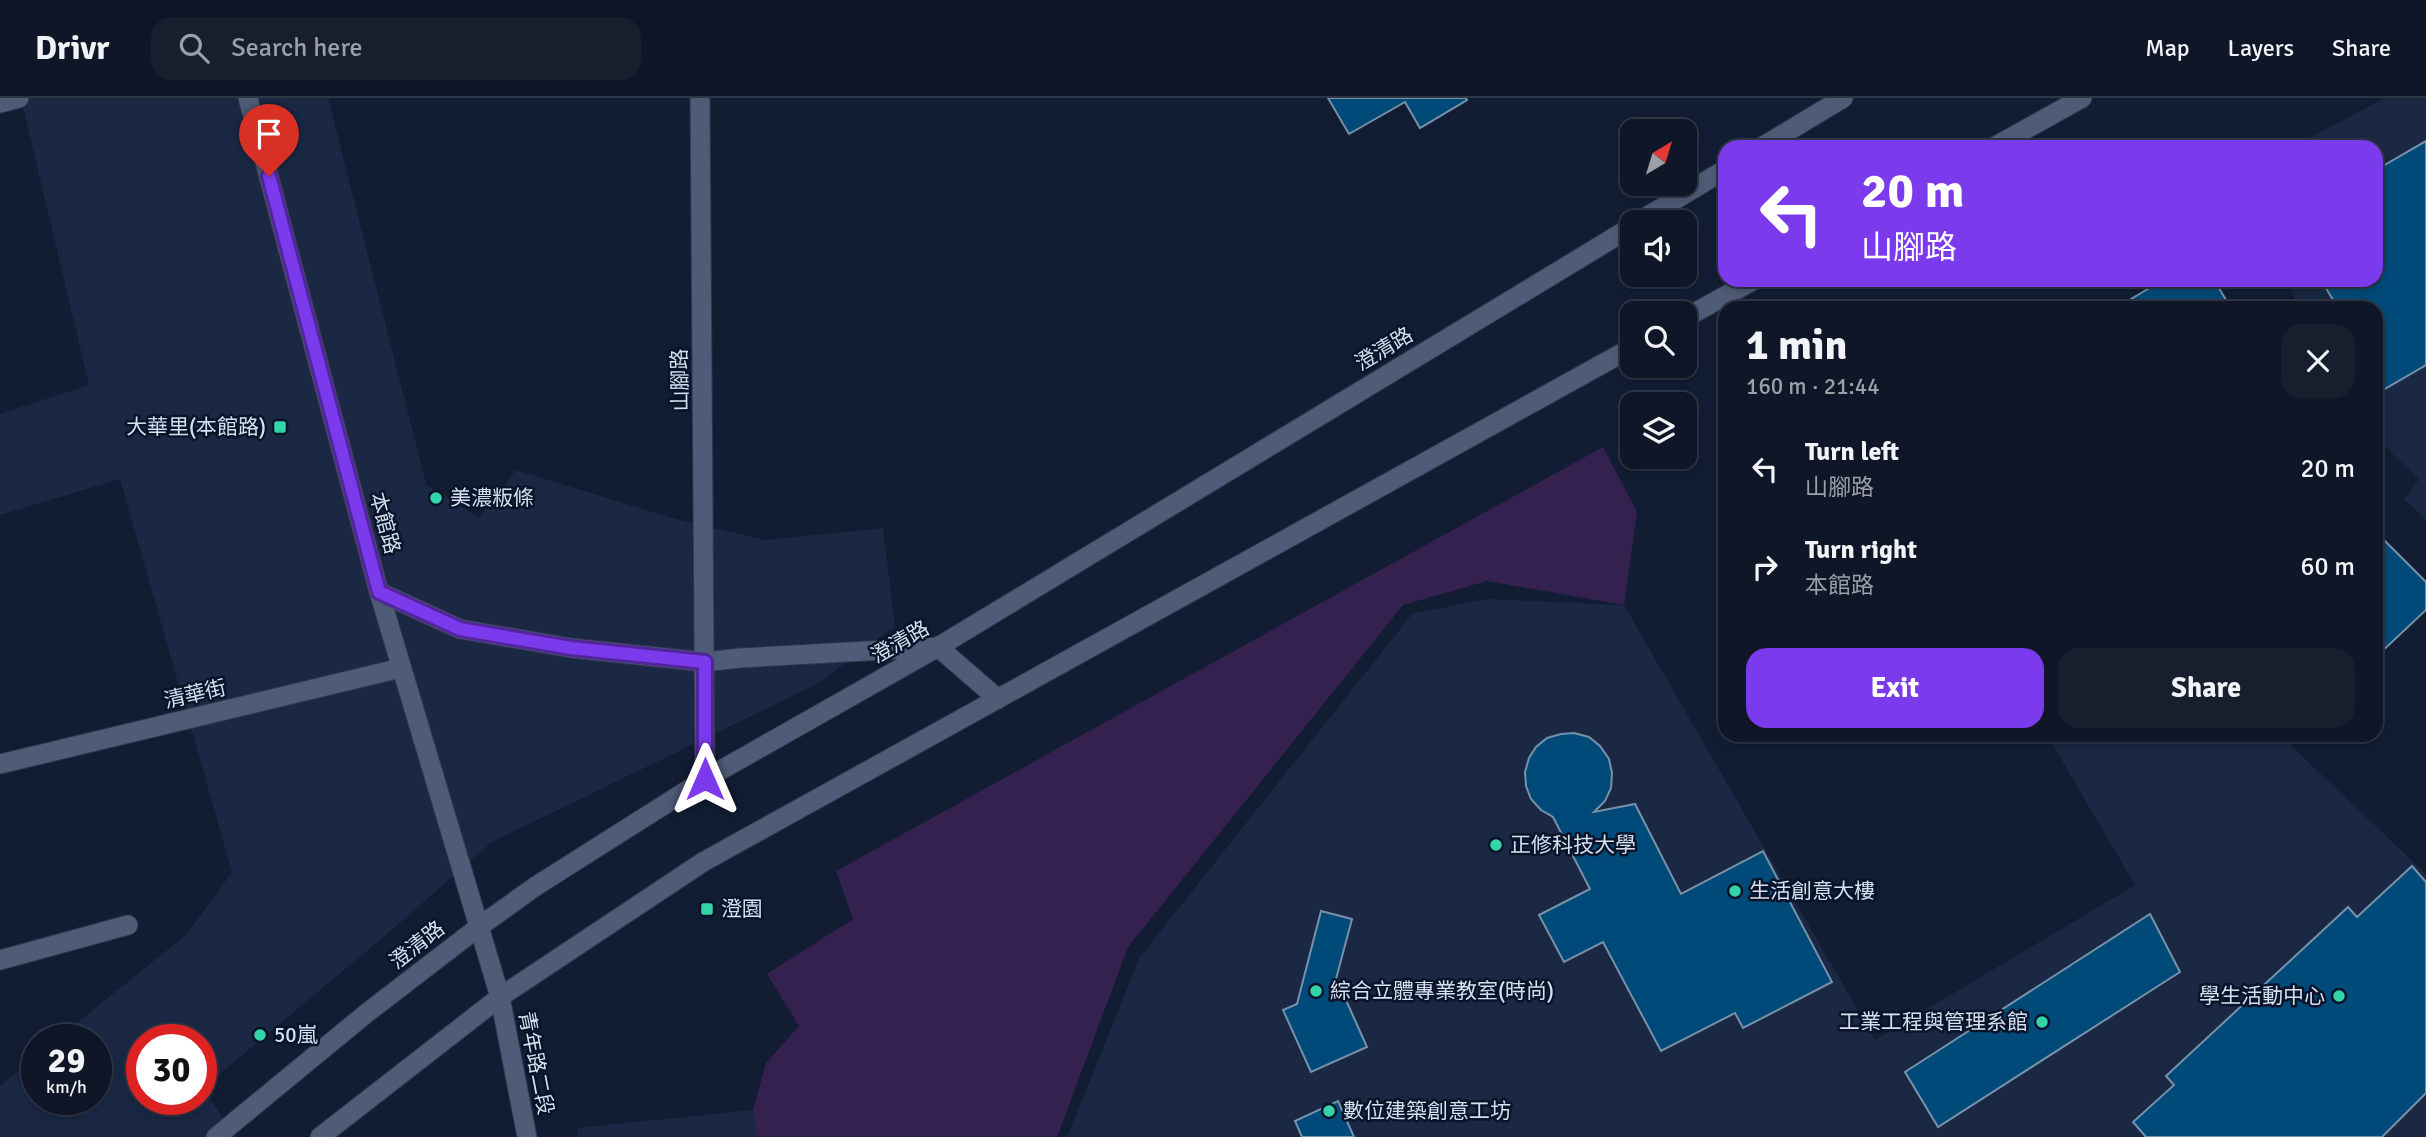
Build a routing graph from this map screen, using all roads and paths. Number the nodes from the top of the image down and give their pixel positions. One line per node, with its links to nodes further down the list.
1 (19, 98): 6 (main road)
2 (248, 98): 15 (main road, 本館路)
3 (700, 98): 17 (main road, 山腳路)
4 (1843, 98): 7 (main road)
5 (2082, 98): 8 (main road)
6 (0, 103)
7 (1774, 140)
8 (2007, 140)
9 (1718, 174): 10 (main road)
10 (1658, 210)
11 (1620, 234): 16 (main road, 澄清路)
12 (1741, 287): 13 (main road)
13 (1697, 311)
14 (1620, 354): 19 (main road)
15 (379, 592): 17 (main road); 18 (main road, 本館路)
16 (938, 647): 17 (main road); 19 (main road); 21 (main road, 澄清路)
17 (705, 662): 21 (main road, 山腳路)
18 (401, 668): 20 (main road, 清華街); 23 (main road, 本館路)
19 (998, 699): 25 (main road)
20 (0, 764)
21 (705, 779): 23 (main road, 澄清路)
22 (128, 925): 24 (main road)
23 (480, 926): 25 (main road, 本館路); 26 (main road, 澄清路)
24 (0, 960)
25 (500, 997): 27 (main road); 28 (main road, 青年路二段)
26 (216, 1137)
27 (320, 1137)
28 (527, 1137)

